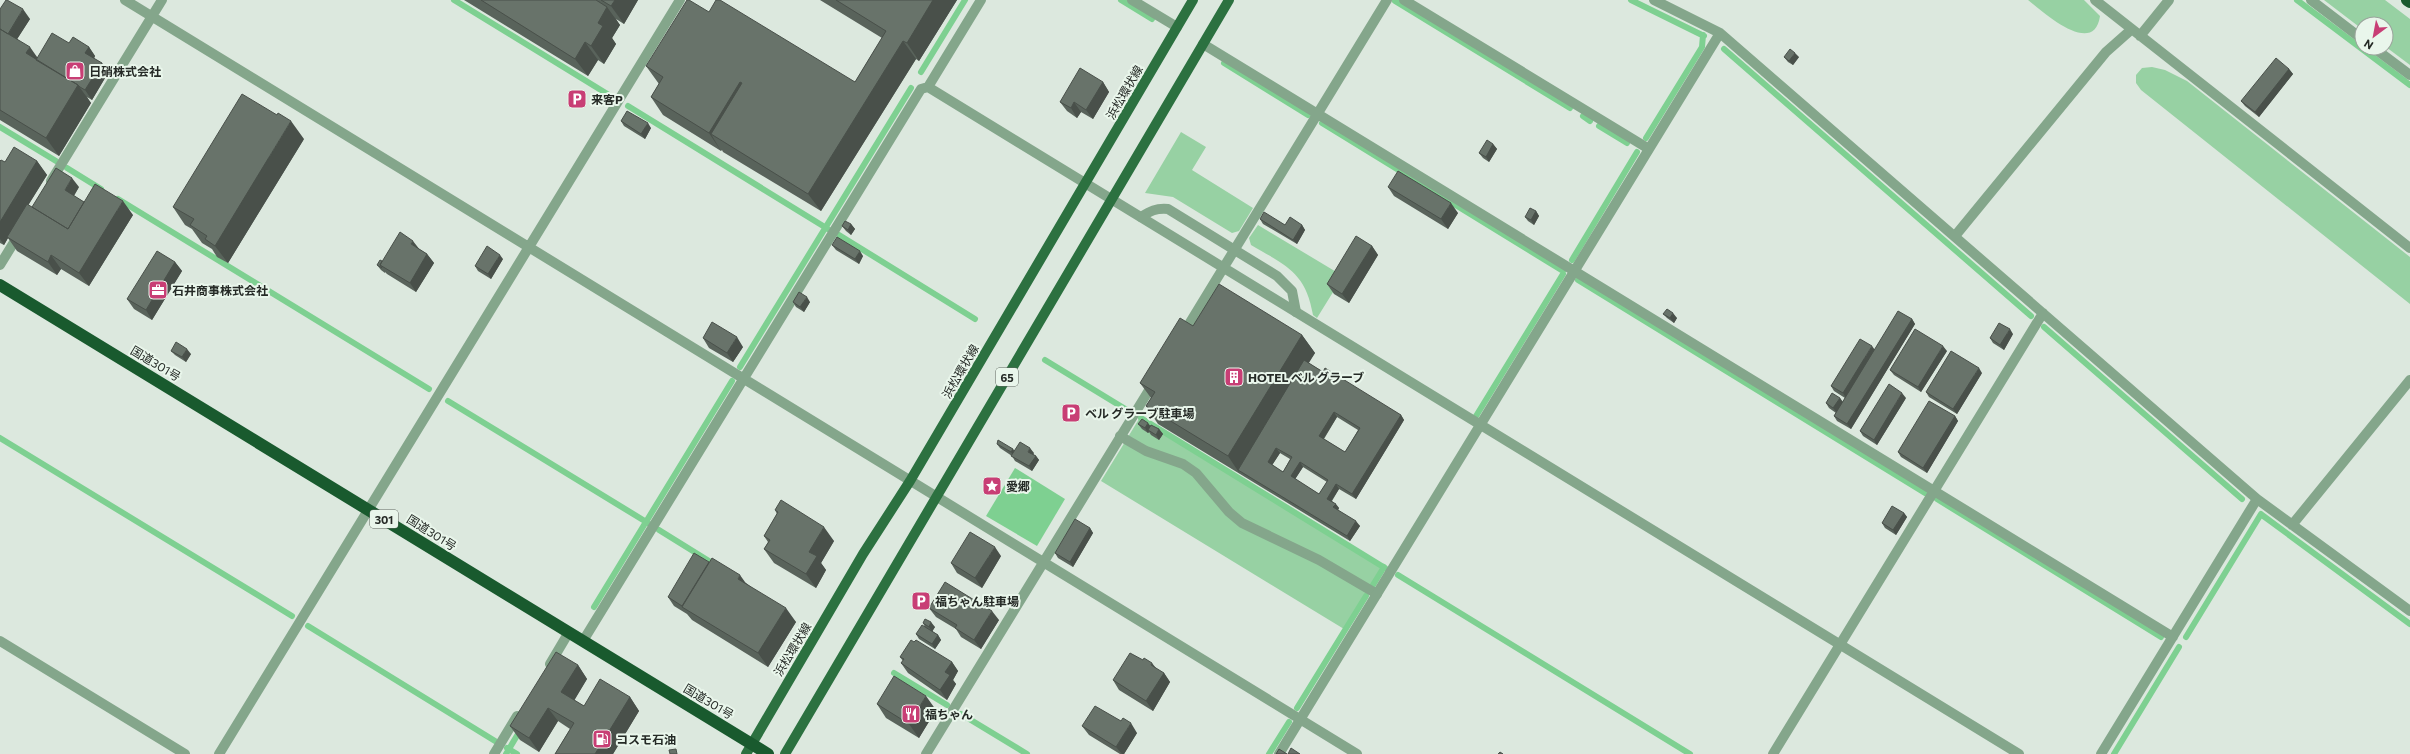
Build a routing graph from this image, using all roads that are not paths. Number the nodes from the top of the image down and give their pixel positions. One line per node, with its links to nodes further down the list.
1 (125, 0): 16 (street)
2 (162, 0): 16 (street)
3 (680, 0): 33 (street)
4 (981, 0): 24 (street)
5 (1132, 0): 17 (street)
6 (1193, 0): 17 (main road, 浜松環状線 / 65)
7 (1229, 0): 21 (main road, 65)
8 (1387, 0): 25 (street)
9 (1404, 0): 26 (street)
10 (1654, 0): 19 (street)
11 (2095, 0): 18 (street)
12 (2169, 0): 18 (street)
13 (2311, 0): 20 (street)
14 (2407, 0): 15 (highway)
15 (2410, 2)
16 (152, 16): 28 (street); 33 (street)
17 (1177, 27): 27 (main road, 浜松環状線 / 65)
18 (2136, 32): 32 (street); 34 (street)
19 (1720, 33): 26 (street); 32 (street)
20 (2354, 33)
21 (1203, 44): 25 (street); 29 (main road, 65)
22 (2385, 56): 23 (street)
23 (2410, 75)
24 (928, 87): 27 (street); 44 (street)
25 (1318, 114): 35 (street); 38 (street)
26 (1649, 150): 38 (street)
27 (1085, 183): 29 (street); 48 (main road, 浜松環状線 / 65)
28 (44, 193)
29 (1111, 199): 30 (street); 50 (main road, 65)
30 (1141, 217): 35 (street); 37 (street)
31 (23, 227): 36 (street)
32 (1954, 236): 41 (street)
33 (529, 247): 44 (street); 52 (street)
34 (2410, 248)
35 (1235, 250): 37 (street); 40 (street)
36 (0, 264)
37 (1224, 268): 40 (street); 42 (street)
38 (1574, 271): 46 (street); 49 (street)
39 (0, 285): 52 (highway, 国道301号 / 301)
40 (1296, 312): 46 (street)
41 (2043, 313): 49 (street); 51 (street)
42 (1178, 342)
43 (1158, 376): 47 (street)
44 (744, 378): 48 (street); 60 (street)
45 (2410, 380): 53 (street)
46 (1480, 425): 55 (street); 61 (street)
47 (1120, 436): 54 (street); 55 (street)
48 (910, 481): 50 (street); 65 (main road, 浜松環状線 / 65)
49 (1934, 491): 58 (street); 61 (street)
50 (936, 497): 54 (street); 70 (main road, 65)
51 (2257, 499): 53 (street); 58 (street)
52 (368, 510): 57 (highway, 国道301号 / 301); 67 (street)
53 (2292, 525): 56 (street)
54 (1044, 562): 64 (street); 71 (street)
55 (1377, 594): 64 (street)
56 (2410, 611)
57 (569, 632): 60 (highway, 国道301号 / 301); 62 (street)
58 (2173, 637): 76 (street)
59 (0, 641): 66 (street)
60 (583, 641): 65 (highway, 国道301号 / 301)
61 (1840, 645): 74 (street); 75 (street)
62 (544, 673)
63 (523, 707): 68 (street)
64 (1300, 719): 72 (street); 73 (street)
65 (749, 749): 69 (highway, 国道301号 / 301)
66 (184, 754)
67 (219, 754)
68 (494, 754)
69 (768, 754)
70 (785, 754)
71 (926, 754)
72 (1279, 754)
73 (1357, 754)
74 (1773, 754)
75 (2018, 754)
76 (2101, 754)

